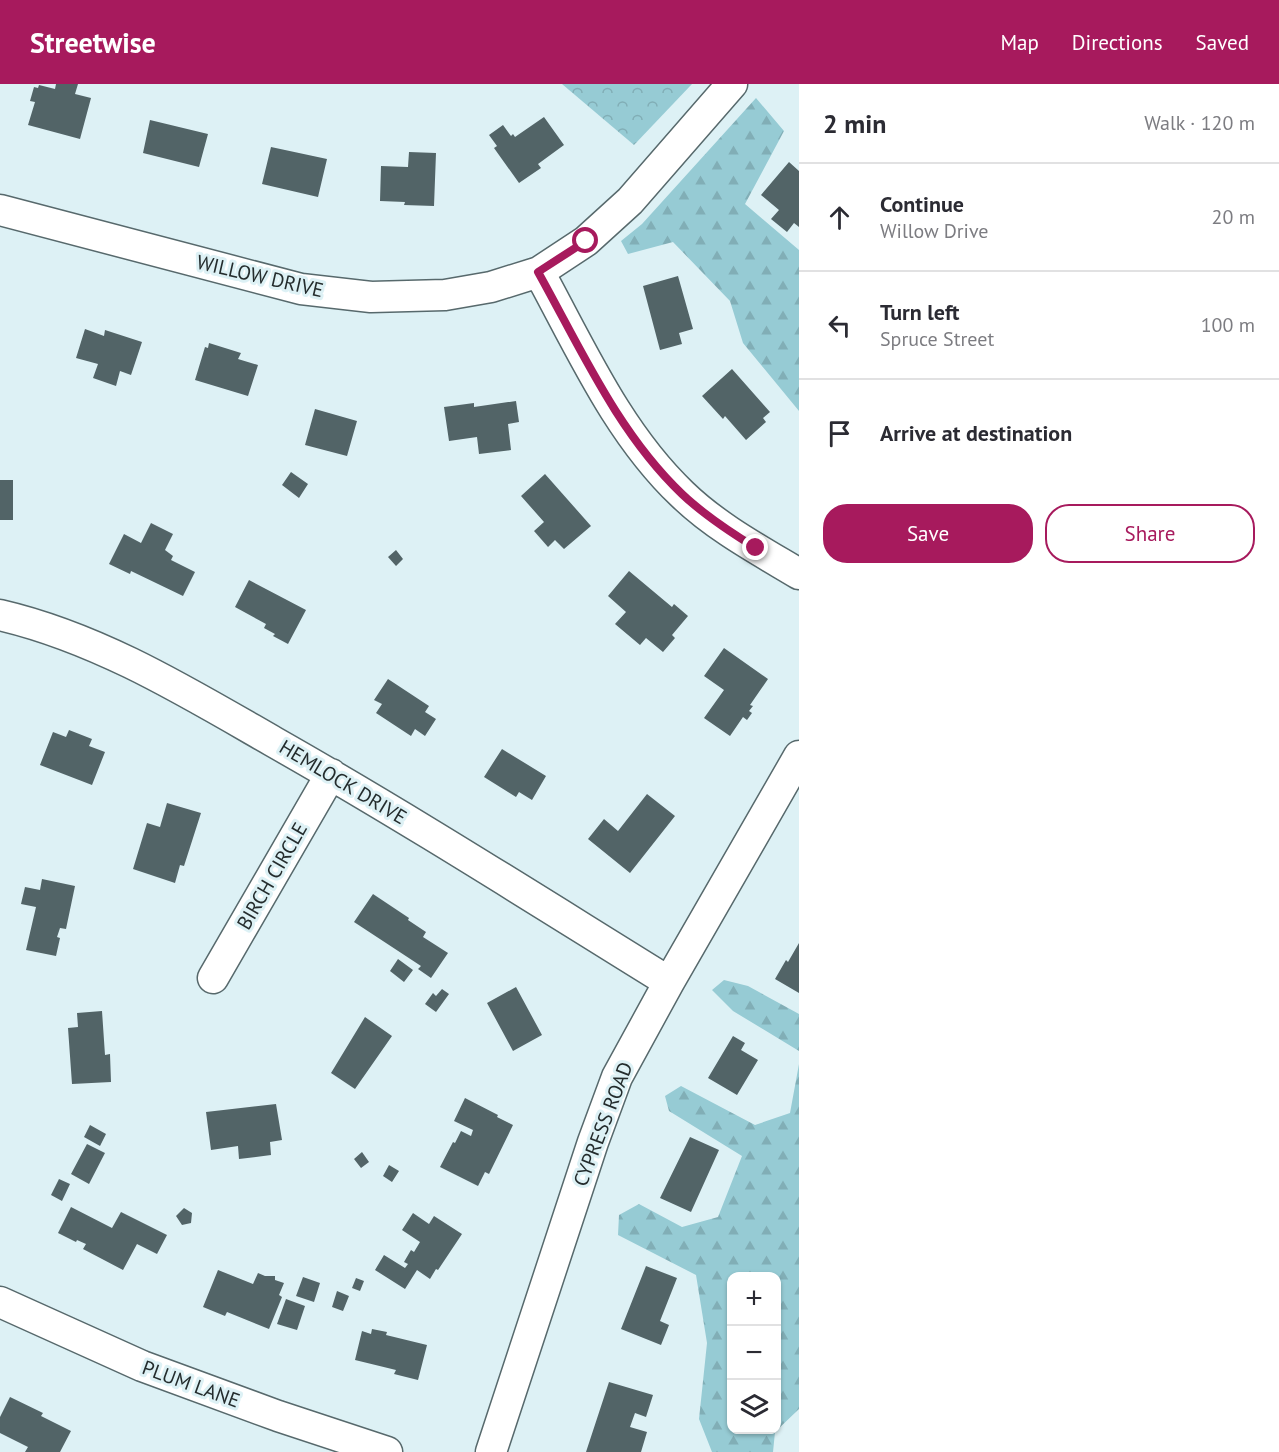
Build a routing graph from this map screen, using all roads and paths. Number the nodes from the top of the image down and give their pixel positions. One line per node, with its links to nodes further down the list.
1 (732, 84): 3 (street, WILLOW DRIVE)
2 (0, 210): 3 (street, WILLOW DRIVE)
3 (538, 272): 4 (street)
4 (799, 574)
5 (0, 615): 7 (street, HEMLOCK DRIVE)
6 (799, 756): 9 (street, CYPRESS ROAD)
7 (331, 774): 8 (street, BIRCH CIRCLE); 9 (street, HEMLOCK DRIVE)
8 (213, 978)
9 (669, 982): 12 (street, CYPRESS ROAD)
10 (0, 1302): 11 (street, PLUM LANE)
11 (387, 1452)
12 (490, 1452)

